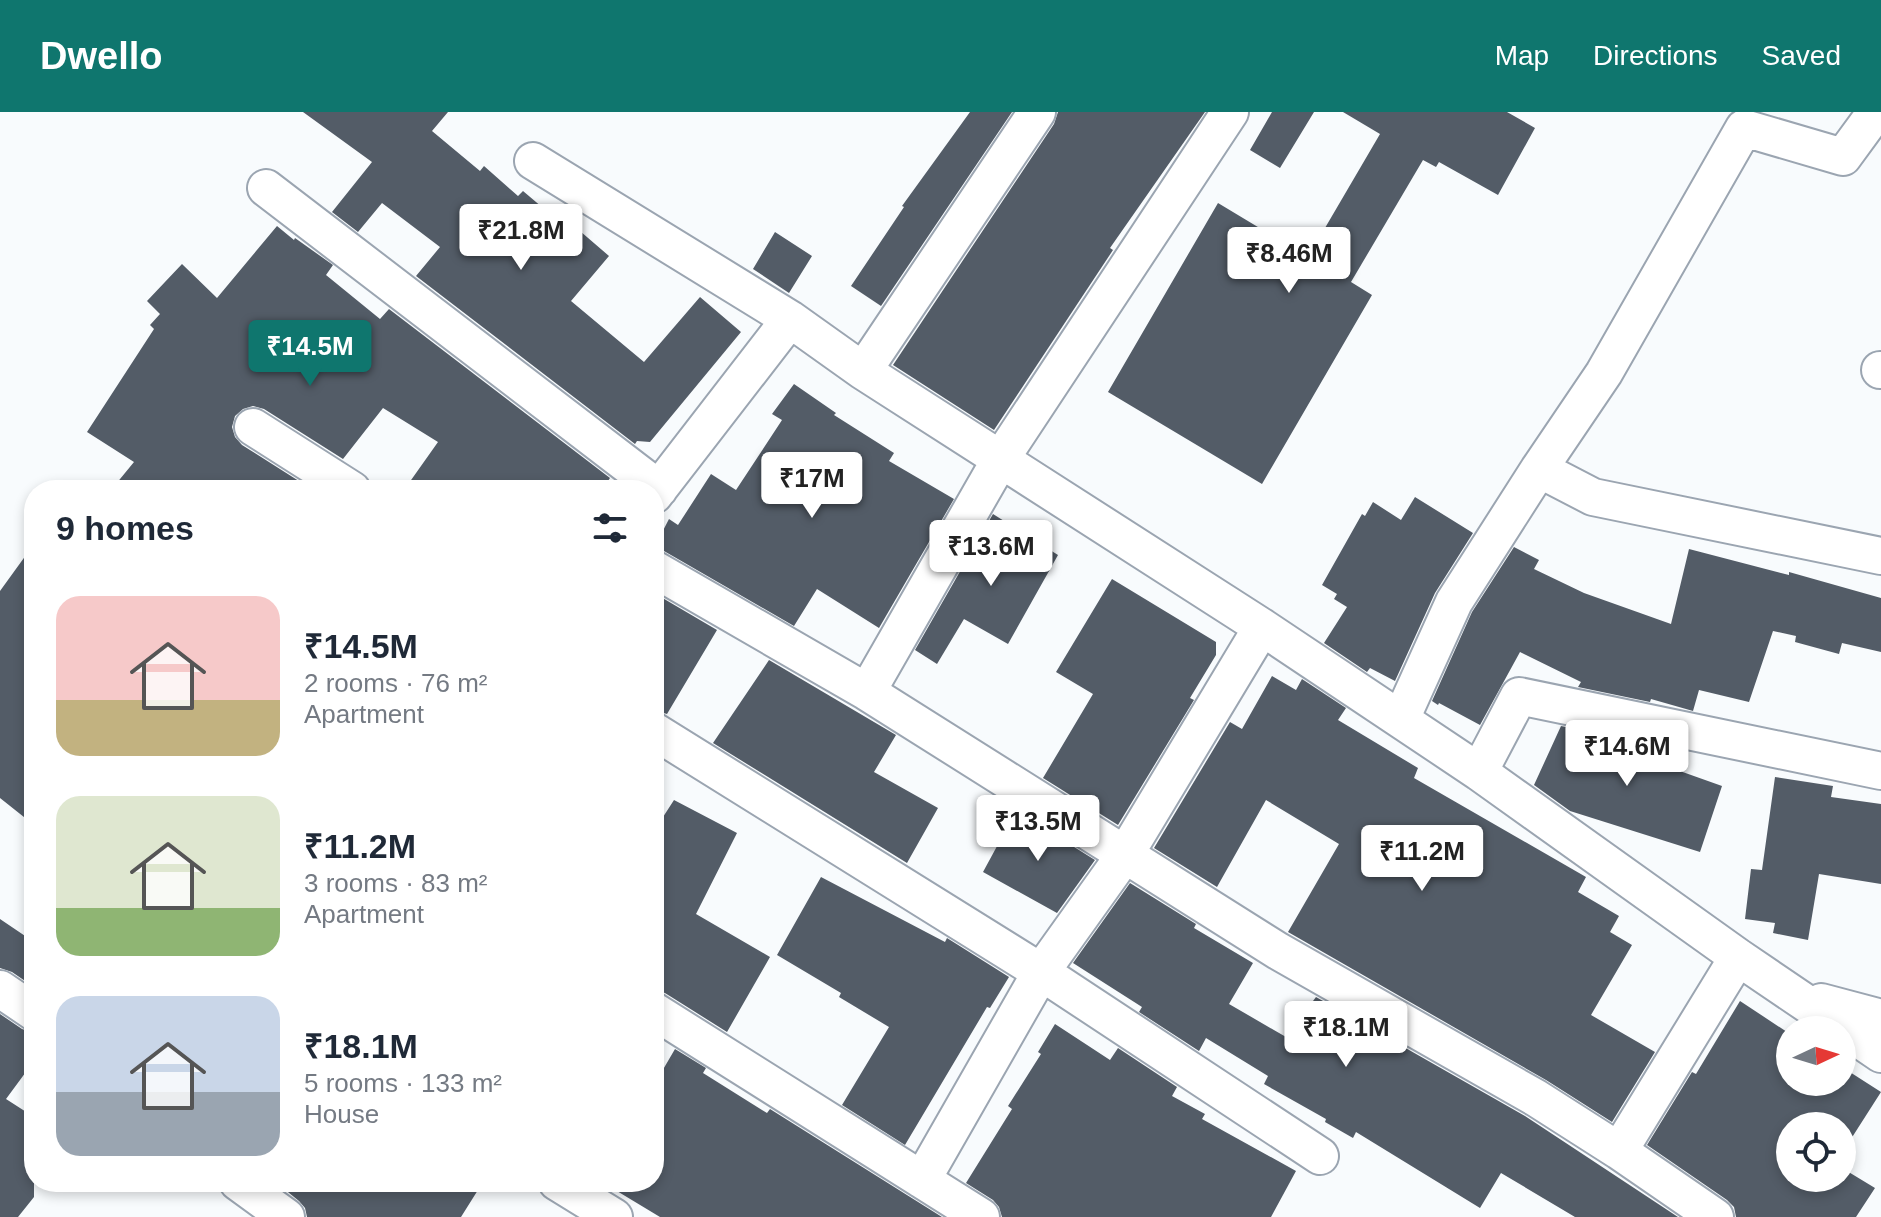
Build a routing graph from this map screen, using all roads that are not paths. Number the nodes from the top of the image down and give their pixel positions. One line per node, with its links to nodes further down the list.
1 (1037, 112): 7 (street)
2 (1230, 112): 9 (street)
3 (1876, 112): 10 (street)
4 (533, 161): 6 (street)
5 (266, 188): 12 (street)
6 (790, 319): 7 (street); 13 (street)
7 (863, 371): 9 (street)
8 (253, 427): 11 (street)
9 (1000, 460): 16 (street); 17 (street)
10 (1539, 469): 14 (street); 18 (street)
11 (336, 480)
12 (642, 480)
13 (664, 483)
14 (1881, 556)
15 (664, 575): 17 (street)
16 (1262, 627): 18 (street); 22 (street)
17 (867, 692): 22 (street)
18 (1401, 719): 21 (street)
19 (664, 737): 24 (street)
20 (1881, 771): 21 (street)
21 (1479, 772): 23 (street)
22 (1126, 853): 24 (street); 31 (street)
23 (1738, 957): 26 (street); 31 (street)
24 (1041, 972): 32 (street); 33 (street)
25 (0, 989): 27 (street)
26 (1798, 996): 29 (street); 30 (street)
27 (24, 1005)
28 (664, 1017): 33 (street)
29 (1881, 1018)
30 (1881, 1054)
31 (1619, 1151): 39 (street)
32 (1320, 1156)
33 (922, 1180): 38 (street)
34 (252, 1192): 36 (street)
35 (573, 1192): 37 (street)
36 (286, 1217)
37 (614, 1217)
38 (981, 1217)
39 (1715, 1217)

